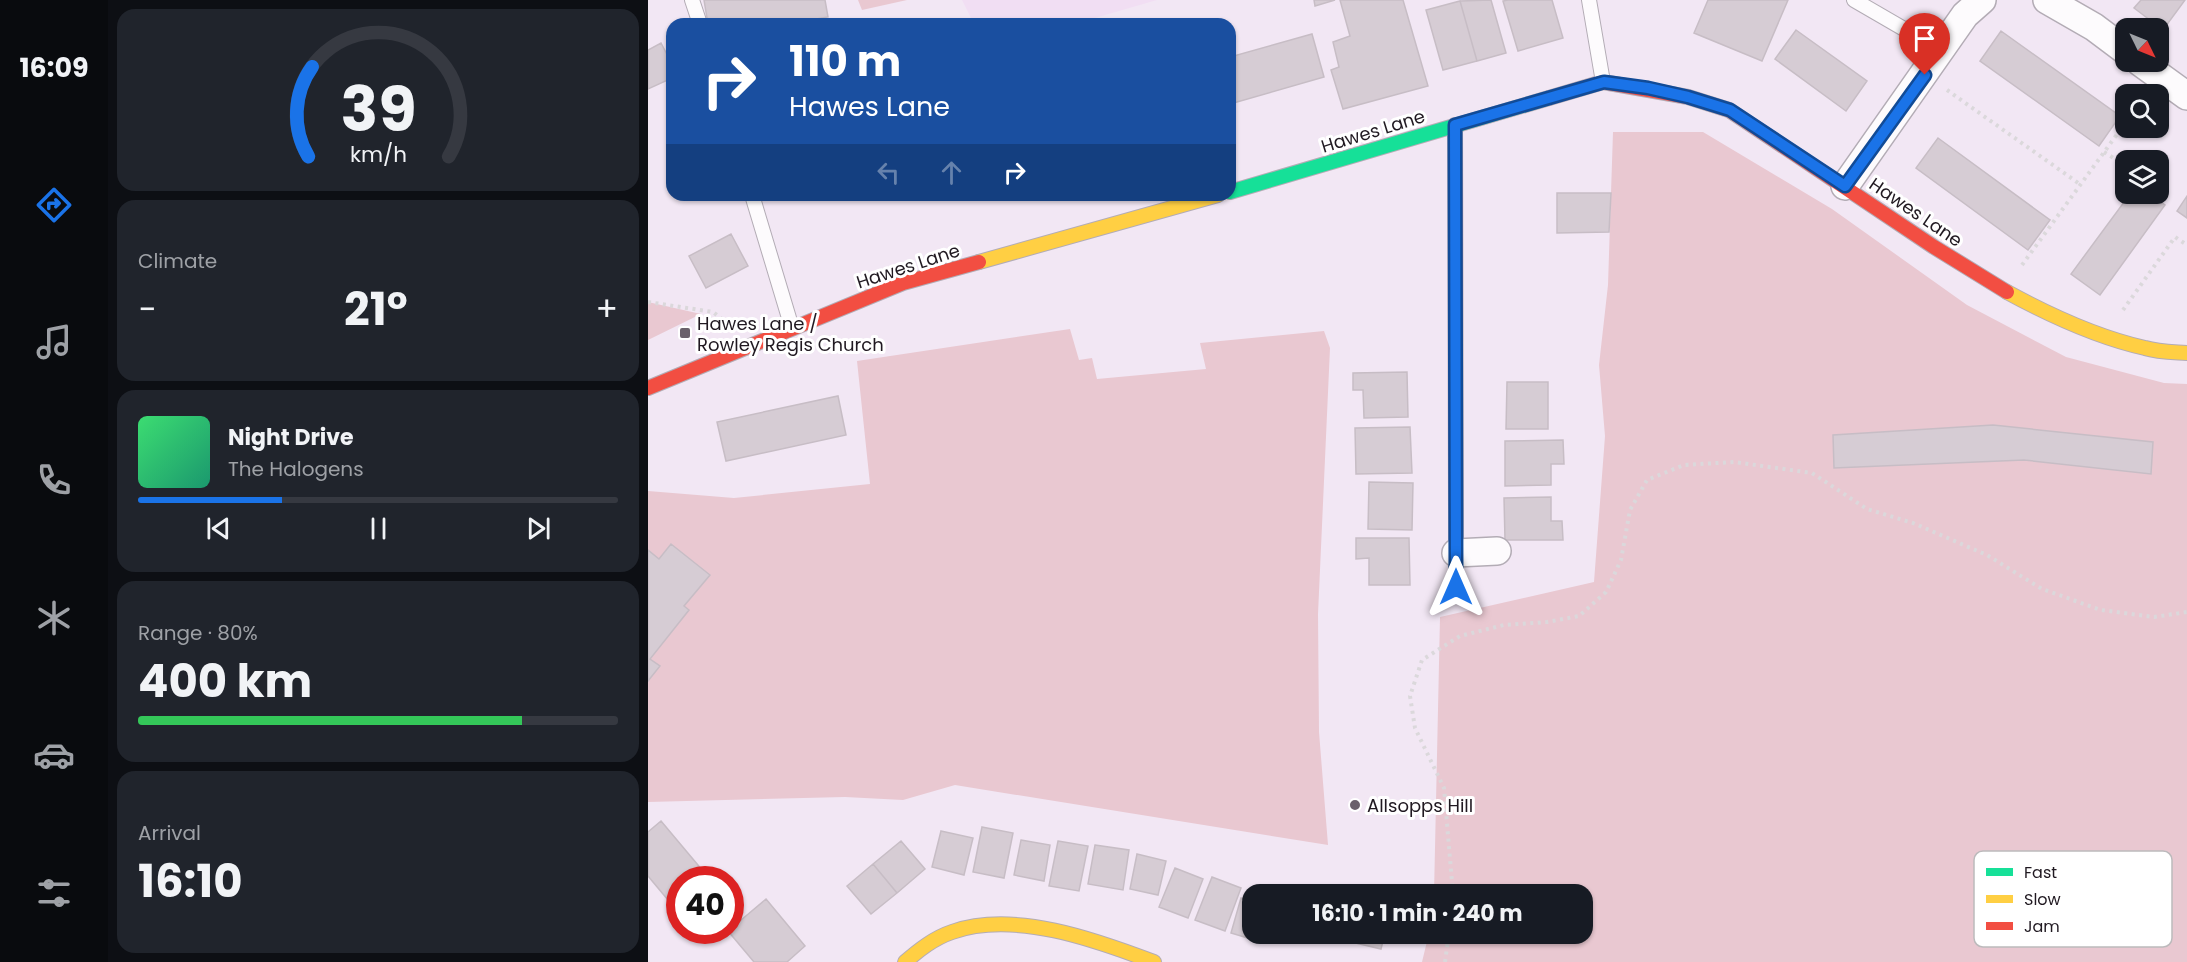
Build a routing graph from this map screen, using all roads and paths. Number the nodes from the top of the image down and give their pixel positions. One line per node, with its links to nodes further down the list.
1 (692, 0): 6 (lane)
2 (1589, 0): 11 (lane)
3 (1854, 0): 8 (lane)
4 (1982, 0): 8 (street)
5 (2047, 0): 7 (street)
6 (698, 18)
7 (2115, 43)
8 (1942, 51): 10 (street)
9 (2154, 72): 12 (street)
10 (1925, 75): 17 (path); 18 (street)
11 (1604, 82): 13 (main road, Hawes Lane); 18 (main road, Hawes Lane)
12 (2187, 96)
13 (1455, 125): 19 (main road, Hawes Lane); 32 (main road)
14 (2115, 137): 15 (path)
15 (2104, 152): 16 (path); 17 (path)
16 (2115, 159)
17 (2081, 185): 23 (path)
18 (1845, 186): 23 (main road, Hawes Lane)
19 (1236, 190)
20 (754, 201): 25 (lane)
21 (1197, 201): 25 (main road, Hawes Lane)
22 (2187, 245): 26 (path)
23 (2004, 290): 26 (main road, Hawes Lane)
24 (648, 302): 27 (path)
25 (792, 328): 27 (main road, Hawes Lane)
26 (2104, 336): 28 (main road, Hawes Lane)
27 (753, 345): 29 (main road, Hawes Lane); 30 (main road, Hawes Lane)
28 (2187, 353)
29 (648, 388)
30 (675, 392)
31 (1497, 552): 32 (street)
32 (1456, 553): 33 (main road)
33 (1456, 587)
34 (2187, 612): 35 (path)
35 (1452, 884)
36 (1447, 944): 39 (path)
37 (904, 962): 38 (main road)
38 (1154, 962)
39 (1445, 962)

